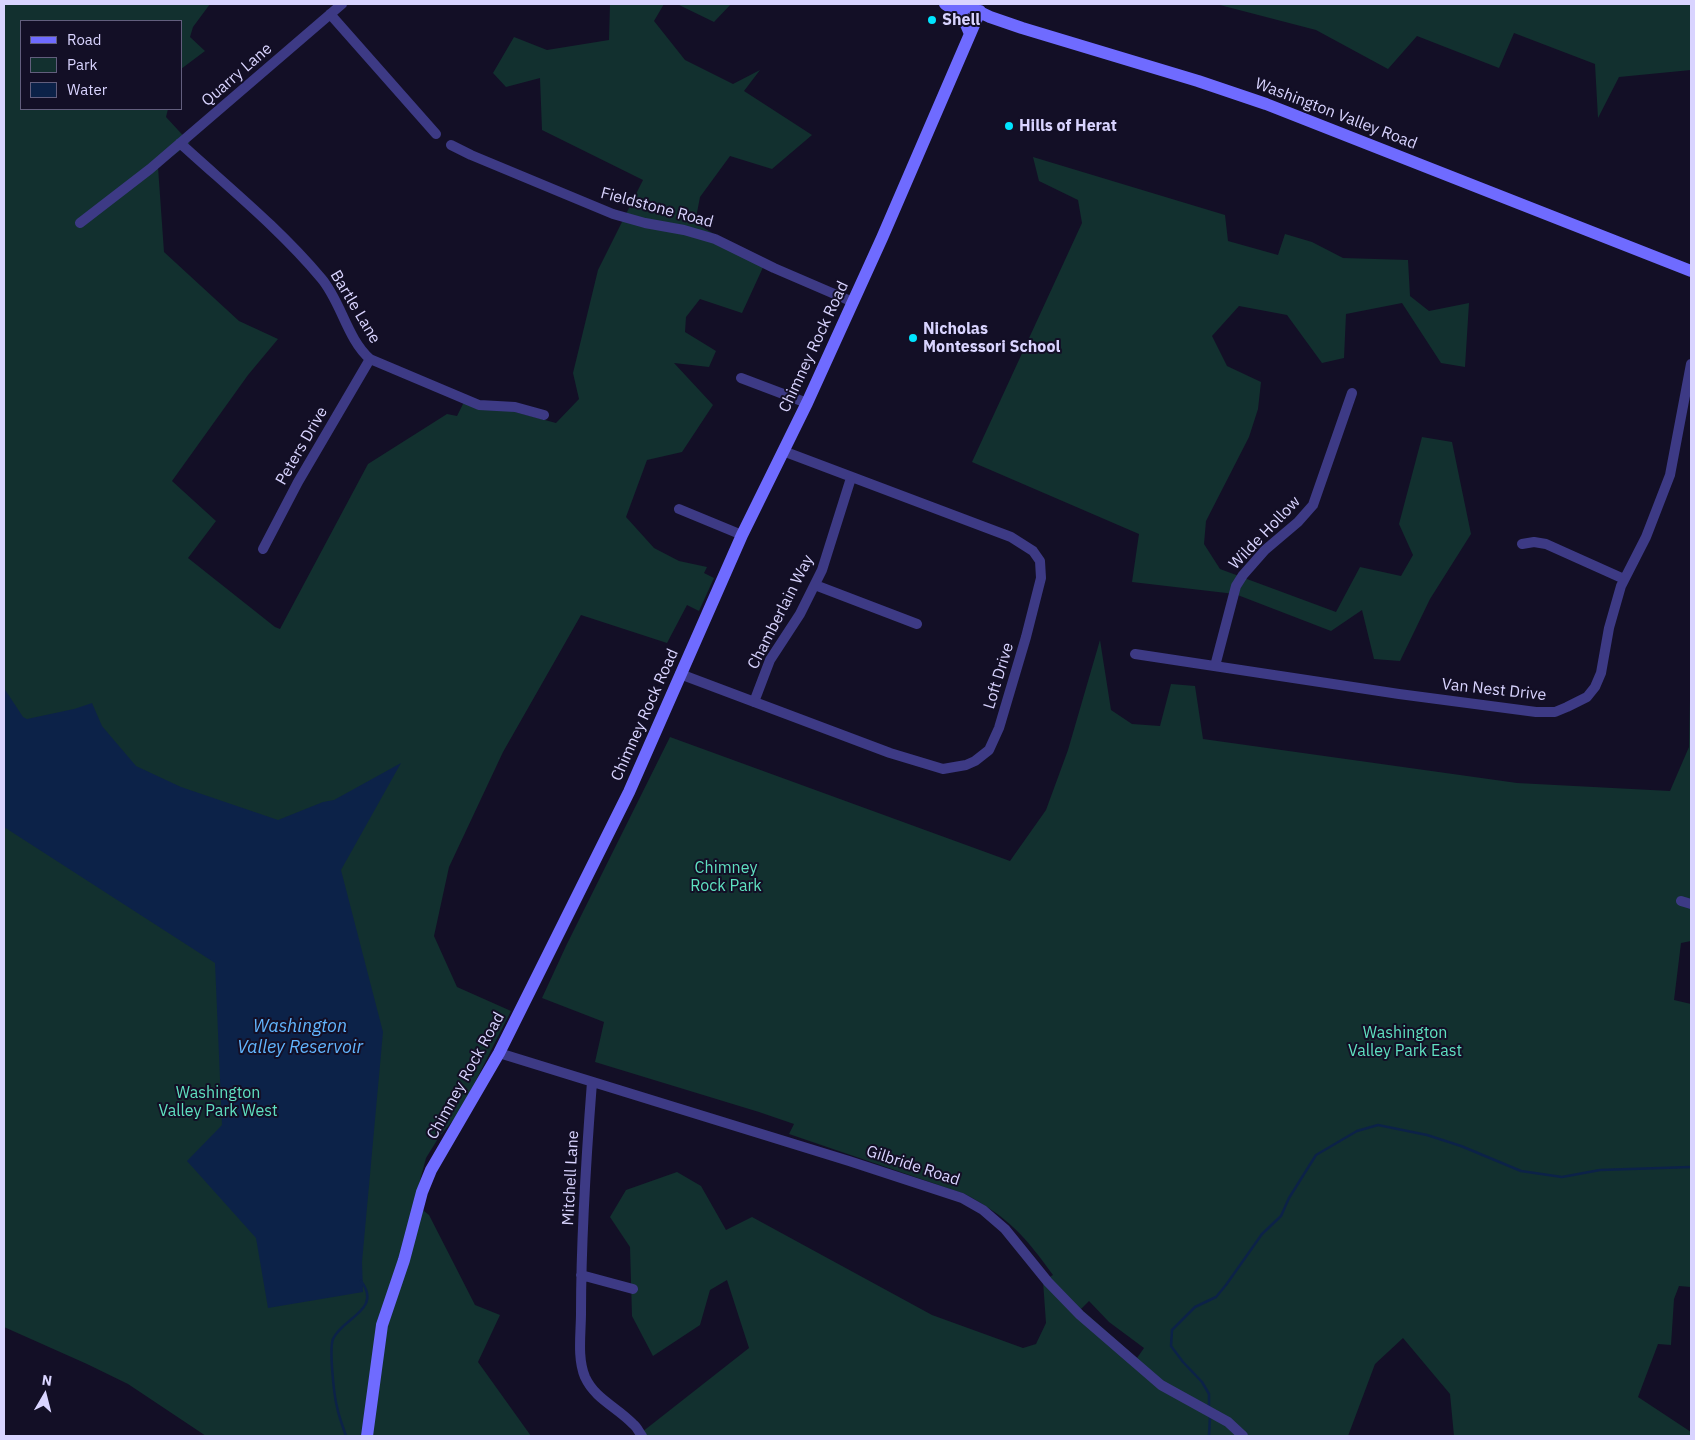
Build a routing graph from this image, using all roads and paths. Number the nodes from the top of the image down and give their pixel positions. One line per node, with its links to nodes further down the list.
1 (342, 4): 5 (street, Quarry Lane)
2 (945, 4): 6 (street)
3 (963, 4): 4 (street, Washington Valley Road)
4 (980, 11): 6 (street, Chimney Rock Road); 11 (street, Washington Valley Road)
5 (330, 14): 7 (street); 8 (street, Quarry Lane)
6 (970, 34): 12 (street, Chimney Rock Road)
7 (436, 134)
8 (180, 143): 10 (street, Quarry Lane); 13 (street, Bartle Lane)
9 (451, 145): 12 (street, Fieldstone Road)
10 (80, 223)
11 (1691, 271)
12 (853, 302): 17 (street, Chimney Rock Road)
13 (370, 359): 18 (street, Bartle Lane); 24 (street, Peters Drive)
14 (1691, 364): 25 (street, Van Nest Drive)
15 (741, 378): 17 (street)
16 (1352, 393): 29 (street, Wilde Hollow)
17 (807, 403): 19 (street, Chimney Rock Road)
18 (544, 415)
19 (783, 451): 20 (street, Loft Drive); 22 (street, Chimney Rock Road)
20 (851, 478): 26 (street, Chamberlain Way); 31 (street, Loft Drive)
21 (679, 509): 22 (street)
22 (742, 535): 30 (street, Chimney Rock Road)
23 (1522, 544): 25 (street)
24 (262, 549)
25 (1624, 579): 29 (street, Van Nest Drive)
26 (815, 585): 27 (street); 31 (street, Chamberlain Way)
27 (917, 624)
28 (1135, 654): 29 (street, Van Nest Drive)
29 (1215, 666)
30 (680, 674): 31 (street, Loft Drive); 32 (street, Chimney Rock Road)
31 (754, 702)
32 (500, 1053): 33 (street, Gilbride Road); 36 (street, Chimney Rock Road)
33 (592, 1082): 34 (street, Mitchell Lane); 38 (street, Gilbride Road)
34 (581, 1275): 35 (street); 37 (street, Mitchell Lane)
35 (633, 1289)
36 (367, 1436)
37 (642, 1436)
38 (1243, 1436)

